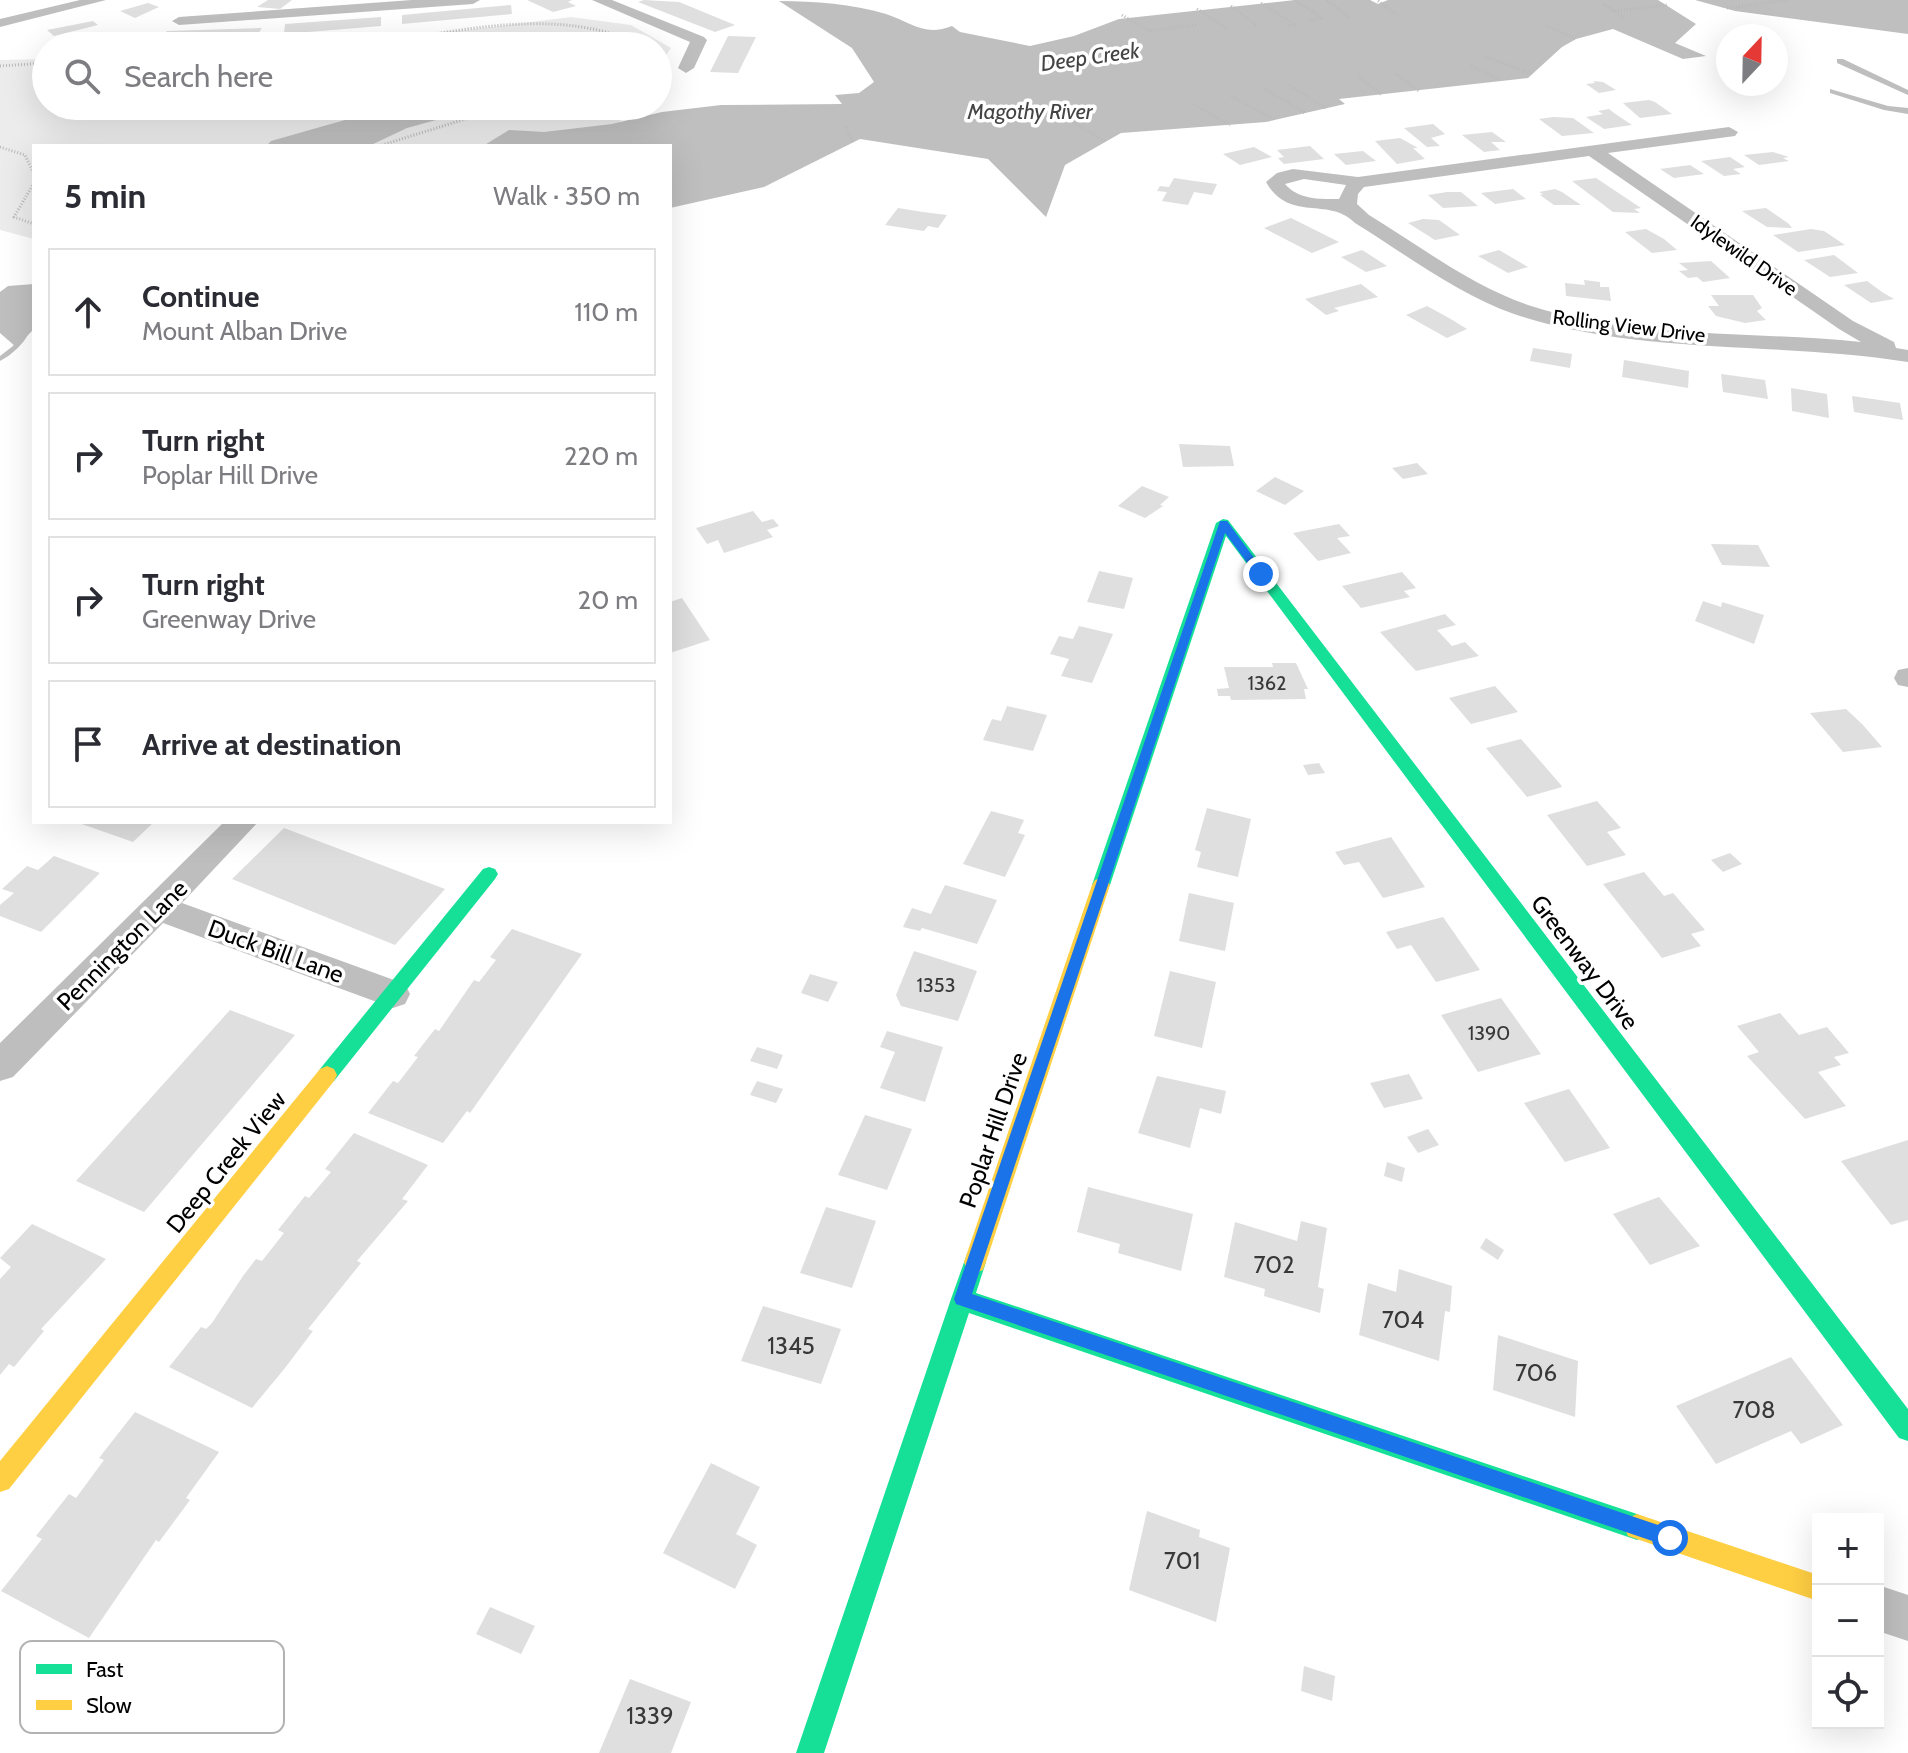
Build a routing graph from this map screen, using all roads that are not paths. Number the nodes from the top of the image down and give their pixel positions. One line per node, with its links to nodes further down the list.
1 (99, 0): 8 (street)
2 (318, 0): 6 (street)
3 (461, 0): 4 (street); 6 (street)
4 (473, 0)
5 (599, 0): 10 (street)
6 (306, 14): 7 (street)
7 (179, 21)
8 (0, 23)
9 (1840, 61): 12 (lane)
10 (686, 68)
11 (1833, 91): 13 (lane)
12 (1908, 93)
13 (1908, 111)
14 (1729, 132): 15 (street)
15 (1593, 151): 16 (street); 18 (street, Idylewild Drive)
16 (1358, 182): 17 (street); 17 (street)
17 (1348, 205): 18 (street, Rolling View Drive)
18 (1903, 355)
19 (1223, 523): 25 (street, Poplar Hill Drive); 26 (street, Greenway Drive)
20 (241, 824): 22 (street, Pennington Lane)
21 (489, 874): 23 (street, Deep Creek View)
22 (159, 908): 23 (street, Duck Bill Lane); 24 (street, Pennington Lane)
23 (393, 994): 27 (street, Deep Creek View)
24 (0, 1066)
25 (962, 1299): 28 (street); 31 (street, Poplar Hill Drive)
26 (1908, 1429)
27 (0, 1480)
28 (1812, 1586)
29 (1884, 1610): 30 (street)
30 (1908, 1618)
31 (810, 1753)

